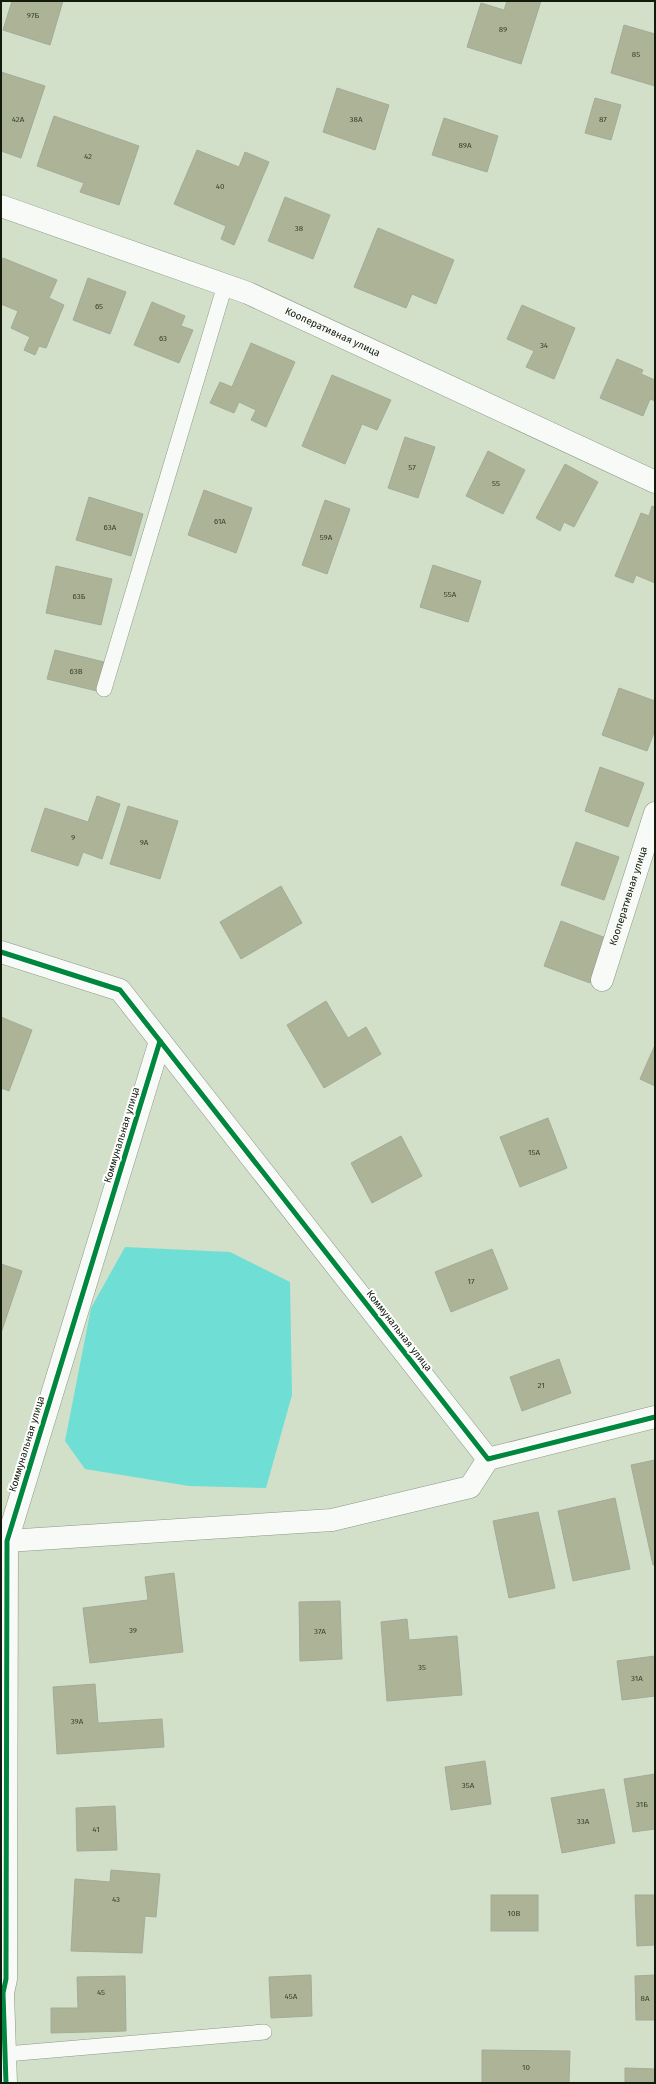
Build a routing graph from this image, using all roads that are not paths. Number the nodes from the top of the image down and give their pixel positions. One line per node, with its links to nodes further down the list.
1 (1, 206): 2 (street, Кооперативная улица)
2 (226, 286): 3 (street, Кооперативная улица); 4 (lane)
3 (655, 482)
4 (104, 689)
5 (655, 813): 7 (street, Кооперативная улица)
6 (1, 952): 8 (street, Коммунальная улица)
7 (602, 980)
8 (160, 1041): 10 (street, Коммунальная улица); 11 (street, Коммунальная улица)
9 (655, 1418): 10 (street)
10 (488, 1459): 11 (street)
11 (7, 1540): 13 (street, Коммунальная улица)
12 (264, 2032): 13 (lane)
13 (6, 2054): 14 (street, Коммунальная улица)
14 (6, 2083)

